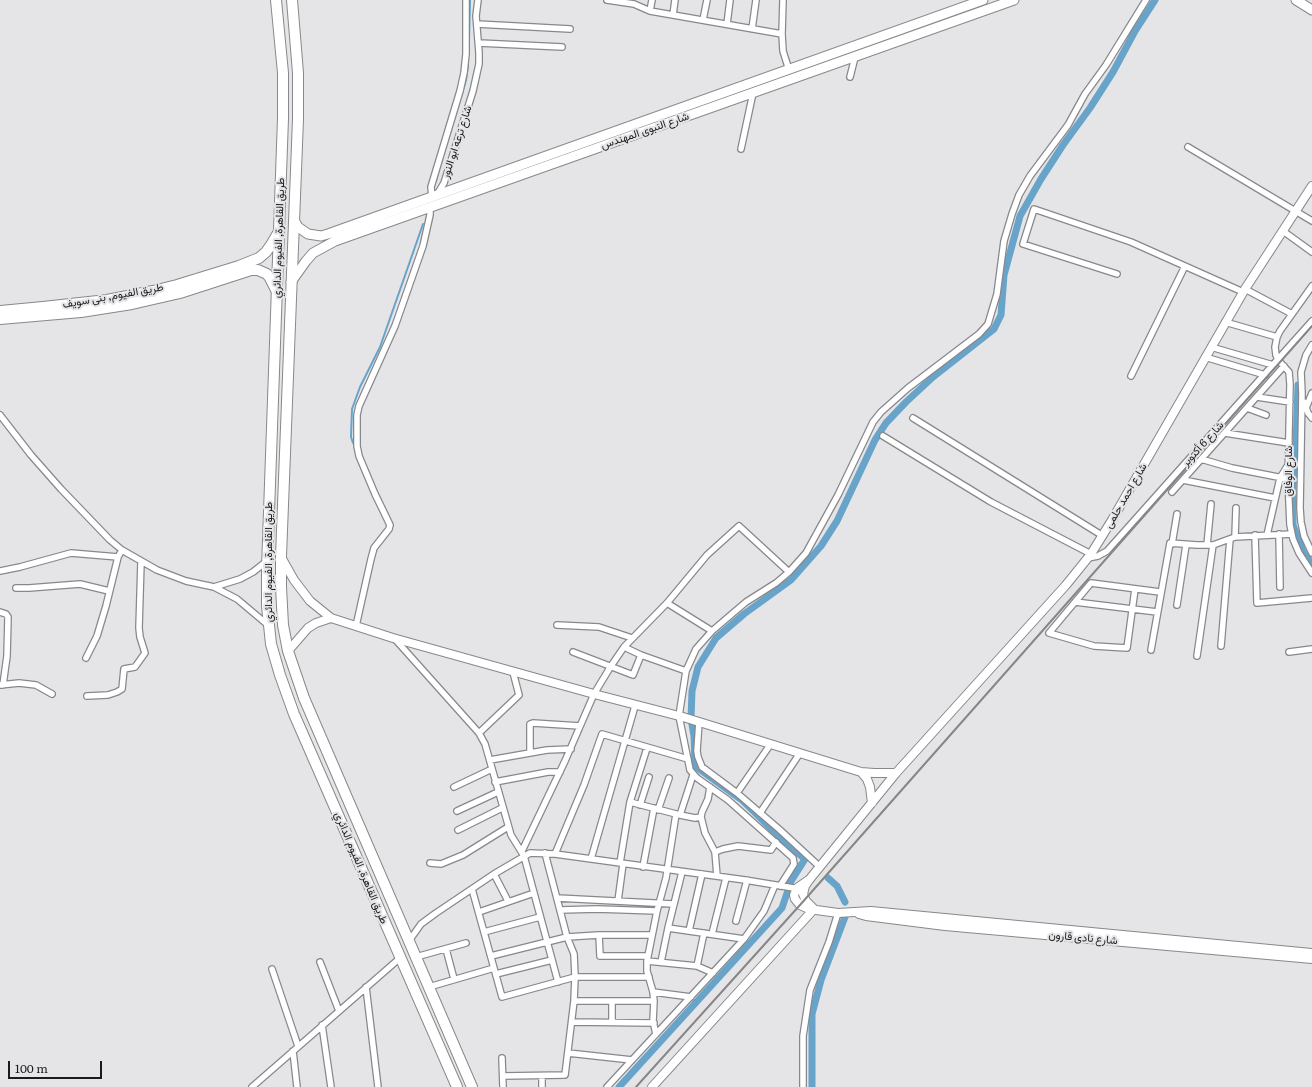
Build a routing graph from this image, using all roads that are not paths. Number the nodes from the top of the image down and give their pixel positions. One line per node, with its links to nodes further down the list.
1 (276, 0): 34 (highway, طريق القاهرة, الفيوم الدائري)
2 (292, 0): 35 (highway, طريق القاهرة, الفيوم الدائري)
3 (466, 0): 37 (street, شارع ترعه ابو النور)
4 (478, 0): 20 (street, شارع ترعه ابو النور)
5 (607, 0): 17 (street)
6 (652, 0): 17 (street)
7 (675, 0): 18 (street)
8 (707, 0): 19 (street)
9 (730, 0): 21 (street)
10 (756, 0): 23 (street)
11 (783, 0): 24 (street)
12 (983, 0): 28 (main road, شارع النبوى المهندس)
13 (1014, 0): 27 (main road, شارع النبوى المهندس)
14 (1146, 0): 109 (street)
15 (1296, 0): 16 (main road)
16 (1312, 10)
17 (650, 11): 18 (street)
18 (673, 15): 19 (street)
19 (703, 20): 21 (street)
20 (477, 24): 22 (street); 25 (street, شارع ترعه ابو النور)
21 (727, 24): 23 (street)
22 (570, 29)
23 (752, 29): 24 (street)
24 (782, 34): 28 (street)
25 (479, 43): 26 (street); 37 (street, شارع ترعه ابو النور)
26 (562, 47)
27 (855, 57): 29 (street); 30 (main road, شارع النبوى المهندس)
28 (789, 70): 33 (main road, شارع النبوى المهندس)
29 (850, 77)
30 (753, 93): 32 (street); 33 (main road, شارع النبوى المهندس)
31 (1188, 147): 39 (street)
32 (741, 149)
33 (569, 153): 37 (main road, شارع النبوى المهندس); 38 (main road, شارع النبوى المهندس)
34 (282, 154): 35 (highway); 42 (highway, طريق القاهرة, الفيوم الدائري)
35 (297, 155): 40 (highway, طريق القاهرة, الفيوم الدائري)
36 (1310, 192): 39 (main road, شارع احمد حلمى)
37 (432, 198): 38 (main road); 40 (main road, شارع النبوى المهندس)
38 (430, 207): 47 (main road, شارع النبوى المهندس); 127 (street)
39 (1295, 212): 41 (street); 43 (main road, شارع احمد حلمى)
40 (294, 220): 47 (highway, طريق القاهرة, الفيوم الدائري)
41 (1312, 221)
42 (279, 230): 50 (highway, طريق القاهرة, الفيوم الدائري); 51 (highway, طريق الفيوم, بنى سويف)
43 (1283, 231): 44 (street); 49 (main road, شارع احمد حلمى)
44 (1312, 252)
45 (1185, 266): 46 (street); 49 (street); 64 (street)
46 (1117, 274)
47 (291, 282): 71 (highway, طريق القاهرة, الفيوم الدائري)
48 (1312, 286): 52 (street)
49 (1244, 290): 52 (street); 55 (main road, شارع احمد حلمى)
50 (278, 294): 53 (highway, طريق الفيوم, بنى سويف); 70 (highway, طريق القاهرة, الفيوم الدائري)
51 (0, 311)
52 (1292, 314): 56 (street)
53 (0, 319)
54 (1312, 321): 60 (street, شارع 6 أكتوبر)
55 (1225, 322): 56 (street); 58 (main road, شارع احمد حلمى)
56 (1277, 337): 60 (street)
57 (1312, 345): 66 (street, شارع الوفاق)
58 (1211, 347): 59 (main road, شارع احمد حلمى); 61 (street)
59 (1205, 357): 63 (street); 95 (main road, شارع احمد حلمى)
60 (1278, 360): 61 (street, شارع 6 أكتوبر); 62 (street)
61 (1273, 365): 63 (street, شارع 6 أكتوبر)
62 (1284, 366): 65 (street, شارع الوفاق); 69 (street, شارع 6 أكتوبر)
63 (1265, 375): 104 (street, شارع 6 أكتوبر)
64 (1131, 376)
65 (1290, 384): 66 (street); 72 (street, شارع الوفاق)
66 (1302, 384): 68 (street, شارع الوفاق)
67 (1312, 393): 74 (street)
68 (1302, 394): 74 (street); 102 (street, شارع الوفاق)
69 (1257, 397): 72 (street); 73 (street, شارع 6 أكتوبر)
70 (272, 398): 71 (highway); 106 (highway, طريق القاهرة, الفيوم الدائري)
71 (288, 398): 103 (highway, طريق القاهرة, الفيوم الدائري)
72 (1290, 402): 81 (street, شارع الوفاق)
73 (1247, 408): 76 (street); 79 (street, شارع 6 أكتوبر)
74 (1306, 408): 78 (street)
75 (0, 415): 101 (street)
76 (1266, 415)
77 (913, 418): 95 (street)
78 (1312, 418)
79 (1225, 433): 81 (street); 82 (street, شارع 6 أكتوبر)
80 (884, 436): 104 (street)
81 (1289, 443): 83 (street, شارع الوفاق)
82 (1202, 459): 84 (street); 86 (street, شارع 6 أكتوبر)
83 (1288, 465): 84 (street); 85 (street, شارع الوفاق)
84 (1280, 478): 85 (street); 88 (street)
85 (1288, 479): 93 (street, شارع الوفاق)
86 (1183, 480): 87 (street, شارع 6 أكتوبر); 88 (street)
87 (1172, 492)
88 (1275, 498): 94 (street)
89 (1211, 504): 100 (street)
90 (1236, 508): 97 (street)
91 (1177, 514): 98 (street)
92 (1279, 534): 93 (street); 94 (street); 112 (street)
93 (1292, 534): 110 (street, شارع الوفاق)
94 (1267, 535): 96 (street)
95 (1103, 536): 104 (main road, شارع احمد حلمى)
96 (1255, 536): 97 (street); 117 (street)
97 (1232, 538): 100 (street); 131 (street)
98 (1172, 544): 99 (street); 116 (street)
99 (1186, 545): 100 (street); 120 (street)
100 (1210, 545): 139 (street)
101 (122, 550): 105 (street); 107 (street)
102 (1312, 553)
103 (281, 556): 124 (main road); 135 (highway, طريق القاهرة, الفيوم الدائري)
104 (1090, 556): 164 (main road, شارع احمد حلمى)
105 (118, 557): 108 (street); 115 (street)
106 (267, 561): 111 (street); 126 (highway, طريق القاهرة, الفيوم الدائري)
107 (141, 562): 111 (street); 147 (street)
108 (0, 571)
109 (790, 572): 119 (street); 128 (street)
110 (1312, 573)
111 (214, 587): 126 (street)
112 (1280, 587)
113 (16, 588): 115 (street)
114 (1135, 588): 116 (street); 118 (street); 121 (street)
115 (109, 591): 140 (street)
116 (1160, 592): 123 (street)
117 (1312, 598)
118 (1075, 602): 121 (street); 121 (street)
119 (667, 603): 128 (street); 130 (street)
120 (1177, 605)
121 (1132, 609): 123 (street)
122 (0, 612): 144 (street)
123 (1157, 612): 134 (street)
124 (331, 618): 127 (main road); 135 (main road)
125 (557, 625): 130 (street)
126 (268, 626): 180 (highway, طريق القاهرة, الفيوم الدائري)
127 (356, 626): 129 (main road)
128 (712, 631): 142 (street)
129 (393, 638): 143 (main road); 152 (street)
130 (632, 638): 132 (street)
131 (1221, 646)
132 (624, 647): 138 (street); 141 (street)
133 (1312, 649): 137 (street)
134 (1150, 650)
135 (288, 651): 176 (highway, طريق القاهرة, الفيوم الدائري)
136 (573, 652): 141 (street)
137 (1289, 652)
138 (641, 655): 141 (street); 142 (street)
139 (1197, 656)
140 (86, 658)
141 (611, 666): 146 (street)
142 (686, 671): 149 (street)
143 (513, 672): 146 (main road); 152 (street)
144 (1, 685): 145 (street)
145 (52, 694)
146 (594, 694): 148 (main road); 151 (street)
147 (87, 696)
148 (636, 706): 149 (main road); 153 (street)
149 (681, 717): 150 (main road); 159 (street)
150 (696, 721): 154 (main road); 172 (street)
151 (580, 726): 156 (street); 157 (street)
152 (479, 733): 160 (street)
153 (625, 741): 155 (street); 190 (street); 191 (street)
154 (770, 745): 158 (main road); 172 (street)
155 (647, 748): 159 (street); 173 (street)
156 (570, 749): 157 (street); 162 (street)
157 (530, 753): 160 (street)
158 (800, 753): 163 (main road); 181 (street)
159 (688, 759): 165 (street)
160 (490, 760): 161 (street)
161 (492, 769): 168 (street); 169 (street)
162 (560, 772): 168 (street); 188 (street)
163 (861, 772): 164 (main road); 174 (main road)
164 (896, 773): 174 (main road, شارع احمد حلمى)
165 (693, 775): 170 (street); 182 (street)
166 (649, 777): 175 (street)
167 (669, 778): 178 (street)
168 (495, 782): 171 (street)
169 (454, 787)
170 (710, 787): 183 (street); 186 (street)
171 (498, 792): 177 (street); 179 (street)
172 (737, 793): 181 (street)
173 (630, 802): 175 (street); 193 (street)
174 (872, 803): 195 (main road, شارع احمد حلمى)
175 (640, 805): 178 (street)
176 (351, 807): 180 (highway); 229 (highway, طريق القاهرة, الفيوم الدائري)
177 (502, 808): 184 (street); 185 (street)
178 (656, 809): 182 (street); 194 (street)
179 (457, 811)
180 (338, 813): 236 (highway, طريق القاهرة, الفيوم الدائري)
181 (760, 813): 195 (street)
182 (678, 815): 183 (street); 196 (street)
183 (701, 817): 187 (street)
184 (508, 827): 188 (street); 192 (street)
185 (458, 830)
186 (776, 842): 187 (street); 203 (street)
187 (715, 852): 200 (street)
188 (523, 853): 189 (street); 198 (street); 206 (street)
189 (545, 853): 190 (street); 207 (street)
190 (555, 854): 191 (street)
191 (591, 859): 193 (street)
192 (430, 863)
193 (621, 863): 194 (street); 209 (street)
194 (644, 866): 196 (street)
195 (820, 867): 204 (main road, شارع احمد حلمى)
196 (668, 870): 197 (street); 210 (street)
197 (682, 872): 199 (street); 211 (street)
198 (494, 874): 205 (street); 208 (street)
199 (702, 874): 200 (street); 220 (street)
200 (717, 876): 201 (street)
201 (726, 878): 202 (street); 224 (street)
202 (747, 880): 203 (street); 218 (street)
203 (779, 885): 204 (street); 228 (street)
204 (797, 888): 212 (main road, شارع نادى قارون)
205 (472, 889): 215 (street); 229 (street)
206 (534, 893): 208 (street); 217 (street)
207 (557, 898): 209 (street); 213 (street)
208 (508, 901): 215 (street)
209 (618, 901): 210 (street)
210 (660, 903): 211 (street); 214 (street)
211 (673, 904): 219 (street)
212 (814, 909): 216 (main road, شارع نادى قارون); 279 (main road)
213 (560, 910): 214 (street); 227 (street)
214 (657, 911): 226 (street)
215 (479, 912): 221 (street)
216 (838, 913): 223 (main road, شارع نادى قارون); 280 (street)
217 (540, 917): 221 (street); 230 (street)
218 (736, 921)
219 (668, 928): 220 (street); 241 (street)
220 (689, 931): 222 (street)
221 (484, 932): 234 (street)
222 (704, 932): 224 (street); 242 (street)
223 (1075, 933): 233 (main road, شارع نادى قارون); 238 (main road, شارع نادى قارون)
224 (712, 934): 228 (street)
225 (599, 935): 226 (street); 227 (street); 237 (street)
226 (652, 935): 237 (street)
227 (567, 937): 230 (street); 246 (street)
228 (744, 940): 245 (street)
229 (409, 941): 235 (highway, طريق القاهرة, الفيوم الدائري)
230 (547, 941): 234 (street); 239 (street)
231 (466, 943): 232 (street)
232 (446, 949): 235 (street); 248 (street)
233 (1312, 953)
234 (491, 956): 244 (street)
235 (416, 957): 250 (highway, طريق القاهرة, الفيوم الدائري)
236 (400, 958): 251 (street); 274 (highway, طريق القاهرة, الفيوم الدائري)
237 (648, 958): 241 (street); 247 (street)
238 (1312, 959)
239 (552, 960): 244 (street); 249 (street)
240 (320, 962): 257 (street)
241 (661, 962): 242 (street)
242 (697, 966): 245 (street)
243 (272, 969): 263 (street)
244 (495, 971): 248 (street); 249 (street)
245 (713, 973): 253 (street)
246 (575, 977): 247 (street); 249 (street); 254 (street)
247 (649, 977): 252 (street)
248 (454, 979): 250 (street)
249 (558, 982)
250 (429, 986): 275 (highway, طريق القاهرة, الفيوم الدائري)
251 (366, 987): 257 (street); 273 (street)
252 (654, 992): 253 (street); 256 (street)
253 (691, 997): 262 (street)
254 (574, 1001): 255 (street); 258 (street)
255 (612, 1001): 256 (street); 259 (street)
256 (654, 1001): 260 (street)
257 (339, 1011): 261 (street)
258 (572, 1022): 259 (street); 265 (street)
259 (612, 1022): 260 (street)
260 (654, 1022): 262 (street)
261 (322, 1025): 263 (street); 272 (street)
262 (656, 1034): 267 (street)
263 (298, 1046): 264 (street)
264 (293, 1051): 270 (street); 271 (street)
265 (568, 1053): 267 (street); 269 (street)
266 (502, 1058): 268 (street)
267 (632, 1060): 278 (street)
268 (502, 1076): 269 (street); 276 (street)
269 (542, 1076): 277 (street)
270 (252, 1087)
271 (296, 1087)
272 (331, 1087)
273 (378, 1087)
274 (457, 1087)
275 (472, 1087)
276 (503, 1087)
277 (542, 1087)
278 (607, 1087)
279 (652, 1087)
280 (803, 1087)

